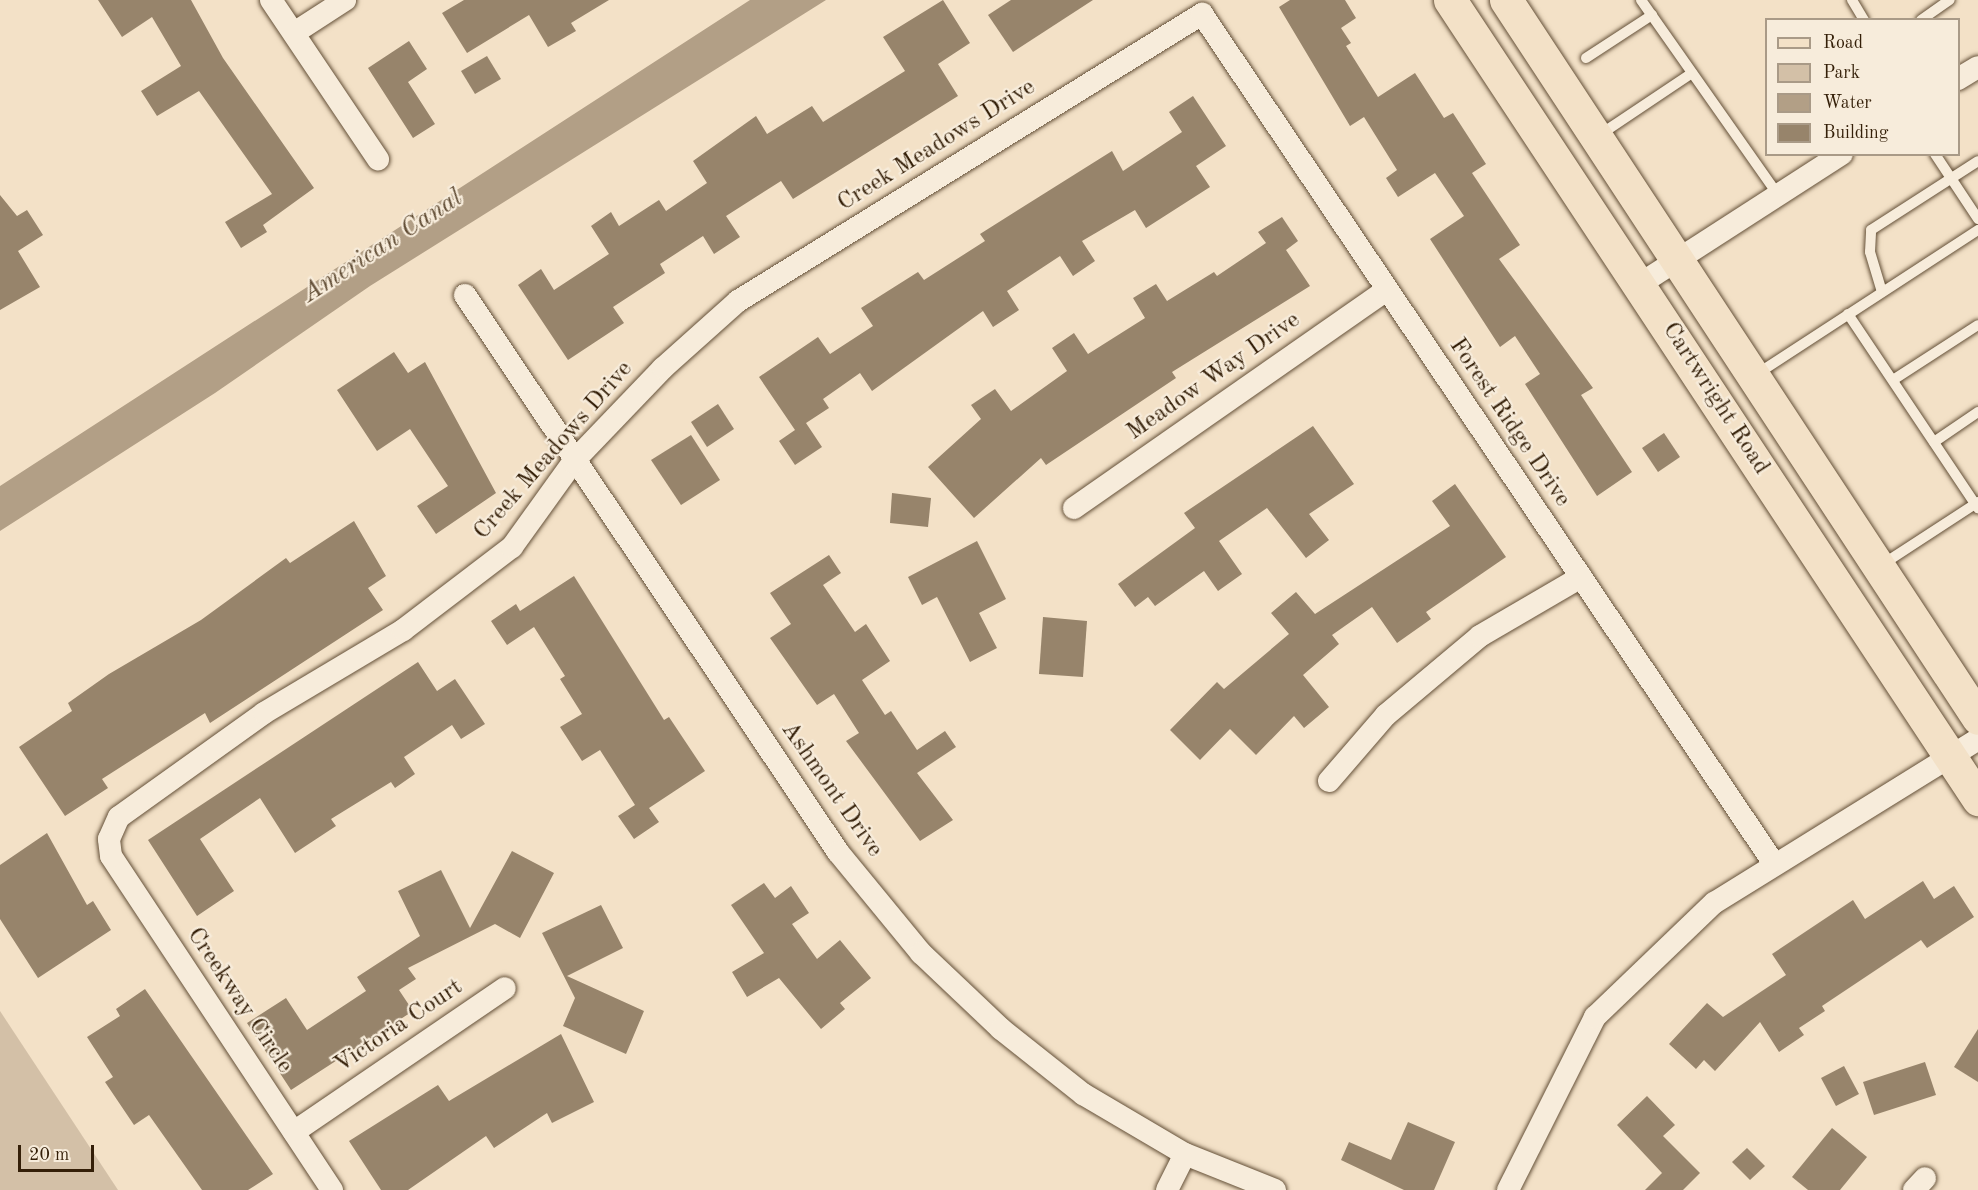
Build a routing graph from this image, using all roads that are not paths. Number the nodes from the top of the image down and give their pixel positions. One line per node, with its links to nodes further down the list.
1 (271, 0): 12 (street)
2 (345, 0): 12 (street)
3 (1450, 0): 27 (main road, Cartwright Road)
4 (1641, 0): 9 (lane)
5 (1852, 0): 10 (lane)
6 (1950, 0): 11 (lane)
7 (1514, 3): 17 (main road, Cartwright Road)
8 (1202, 14): 28 (street, Forest Ridge Drive); 37 (street, Creek Meadows Drive)
9 (1652, 15): 13 (lane); 15 (lane)
10 (1863, 18)
11 (1924, 18)
12 (294, 33): 20 (street)
13 (1586, 58)
14 (1978, 67): 16 (street)
15 (1692, 73): 17 (lane); 23 (lane)
16 (1960, 78)
17 (1596, 137): 26 (main road, Cartwright Road)
18 (1839, 156): 23 (street)
19 (1936, 156): 22 (lane)
20 (378, 159)
21 (1978, 160): 22 (lane)
22 (1951, 178): 24 (lane); 29 (lane)
23 (1779, 196): 26 (street)
24 (1978, 219)
25 (1978, 230): 29 (lane)
26 (1676, 261): 27 (street); 33 (main road, Cartwright Road)
27 (1640, 284): 44 (main road, Cartwright Road)
28 (1386, 290): 39 (street, Meadow Way Drive); 41 (street, Forest Ridge Drive)
29 (1882, 292): 31 (lane)
30 (465, 295): 37 (street, Ashmont Drive)
31 (1848, 314): 33 (lane); 34 (lane)
32 (1978, 325): 34 (lane)
33 (1753, 377): 40 (main road, Cartwright Road)
34 (1893, 380): 36 (lane)
35 (1978, 412): 36 (lane)
36 (1934, 442): 38 (lane)
37 (573, 462): 47 (street, Creek Meadows Drive); 51 (street, Ashmont Drive)
38 (1977, 505): 40 (lane)
39 (1074, 508)
40 (1878, 568): 42 (main road, Cartwright Road)
41 (1581, 577): 45 (street); 48 (street, Forest Ridge Drive)
42 (1978, 718)
43 (1978, 739): 44 (street)
44 (1950, 758): 46 (main road, Cartwright Road); 48 (street)
45 (1329, 781)
46 (1978, 799)
47 (110, 839): 50 (street, Creekway Circle)
48 (1773, 862): 55 (street)
49 (504, 988): 50 (street, Victoria Court)
50 (294, 1132): 52 (street, Creekway Circle)
51 (1185, 1154): 53 (street); 54 (street, Ashmont Drive)
52 (332, 1190)
53 (1167, 1190)
54 (1275, 1190)
55 (1508, 1190)

